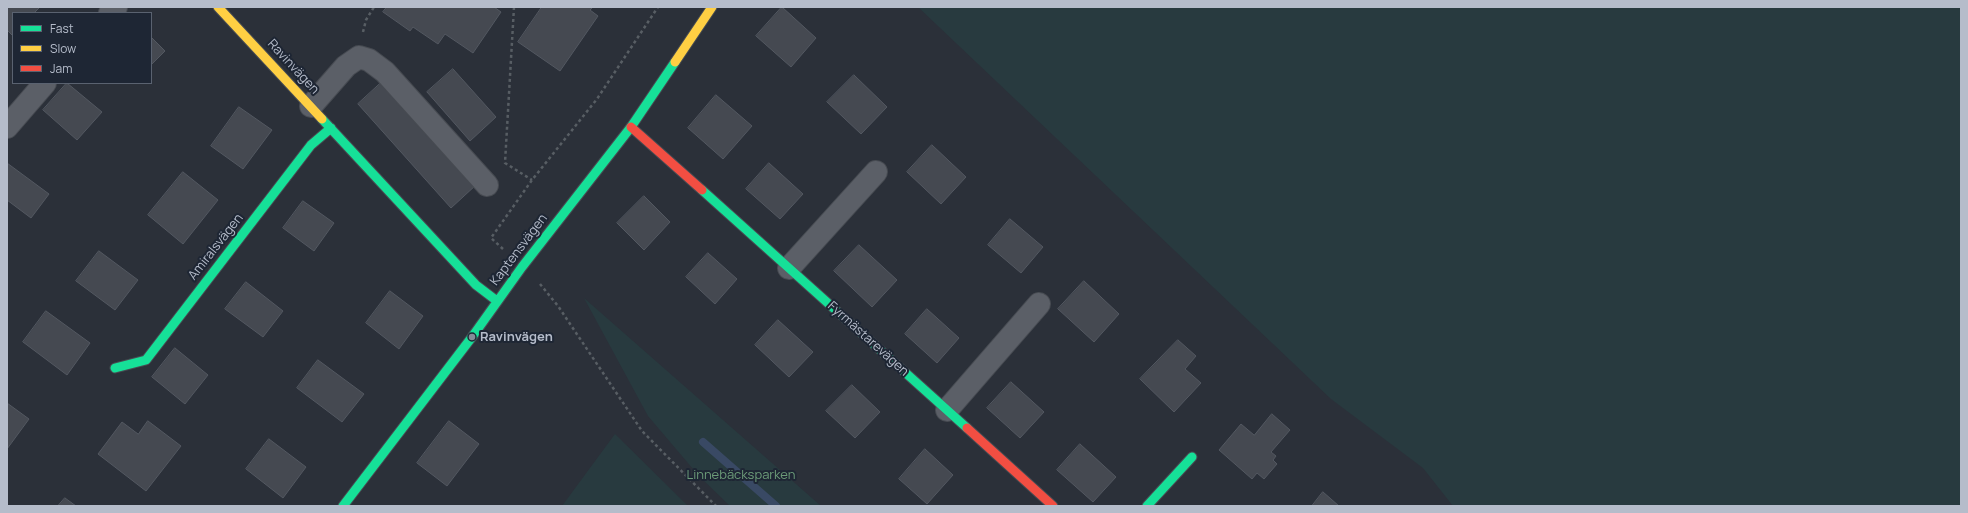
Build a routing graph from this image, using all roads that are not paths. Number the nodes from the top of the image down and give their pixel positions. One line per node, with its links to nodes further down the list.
1 (218, 7): 4 (street, Ravinvägen)
2 (712, 7): 6 (street, Kaptensvägen)
3 (44, 84): 5 (street)
4 (311, 106): 7 (street, Ravinvägen); 9 (street)
5 (7, 127)
6 (631, 127): 10 (street, Fyrmästarevägen); 11 (street, Kaptensvägen)
7 (331, 128): 11 (street, Ravinvägen); 13 (street, Amiralsvägen)
8 (876, 172): 10 (street)
9 (488, 185)
10 (788, 268): 14 (street, Fyrmästarevägen)
11 (497, 301): 16 (street, Kaptensvägen)
12 (1039, 304): 14 (street)
13 (115, 368)
14 (947, 410): 17 (street, Fyrmästarevägen)
15 (1192, 457): 18 (street)
16 (343, 506)
17 (1053, 506)
18 (1147, 506)

